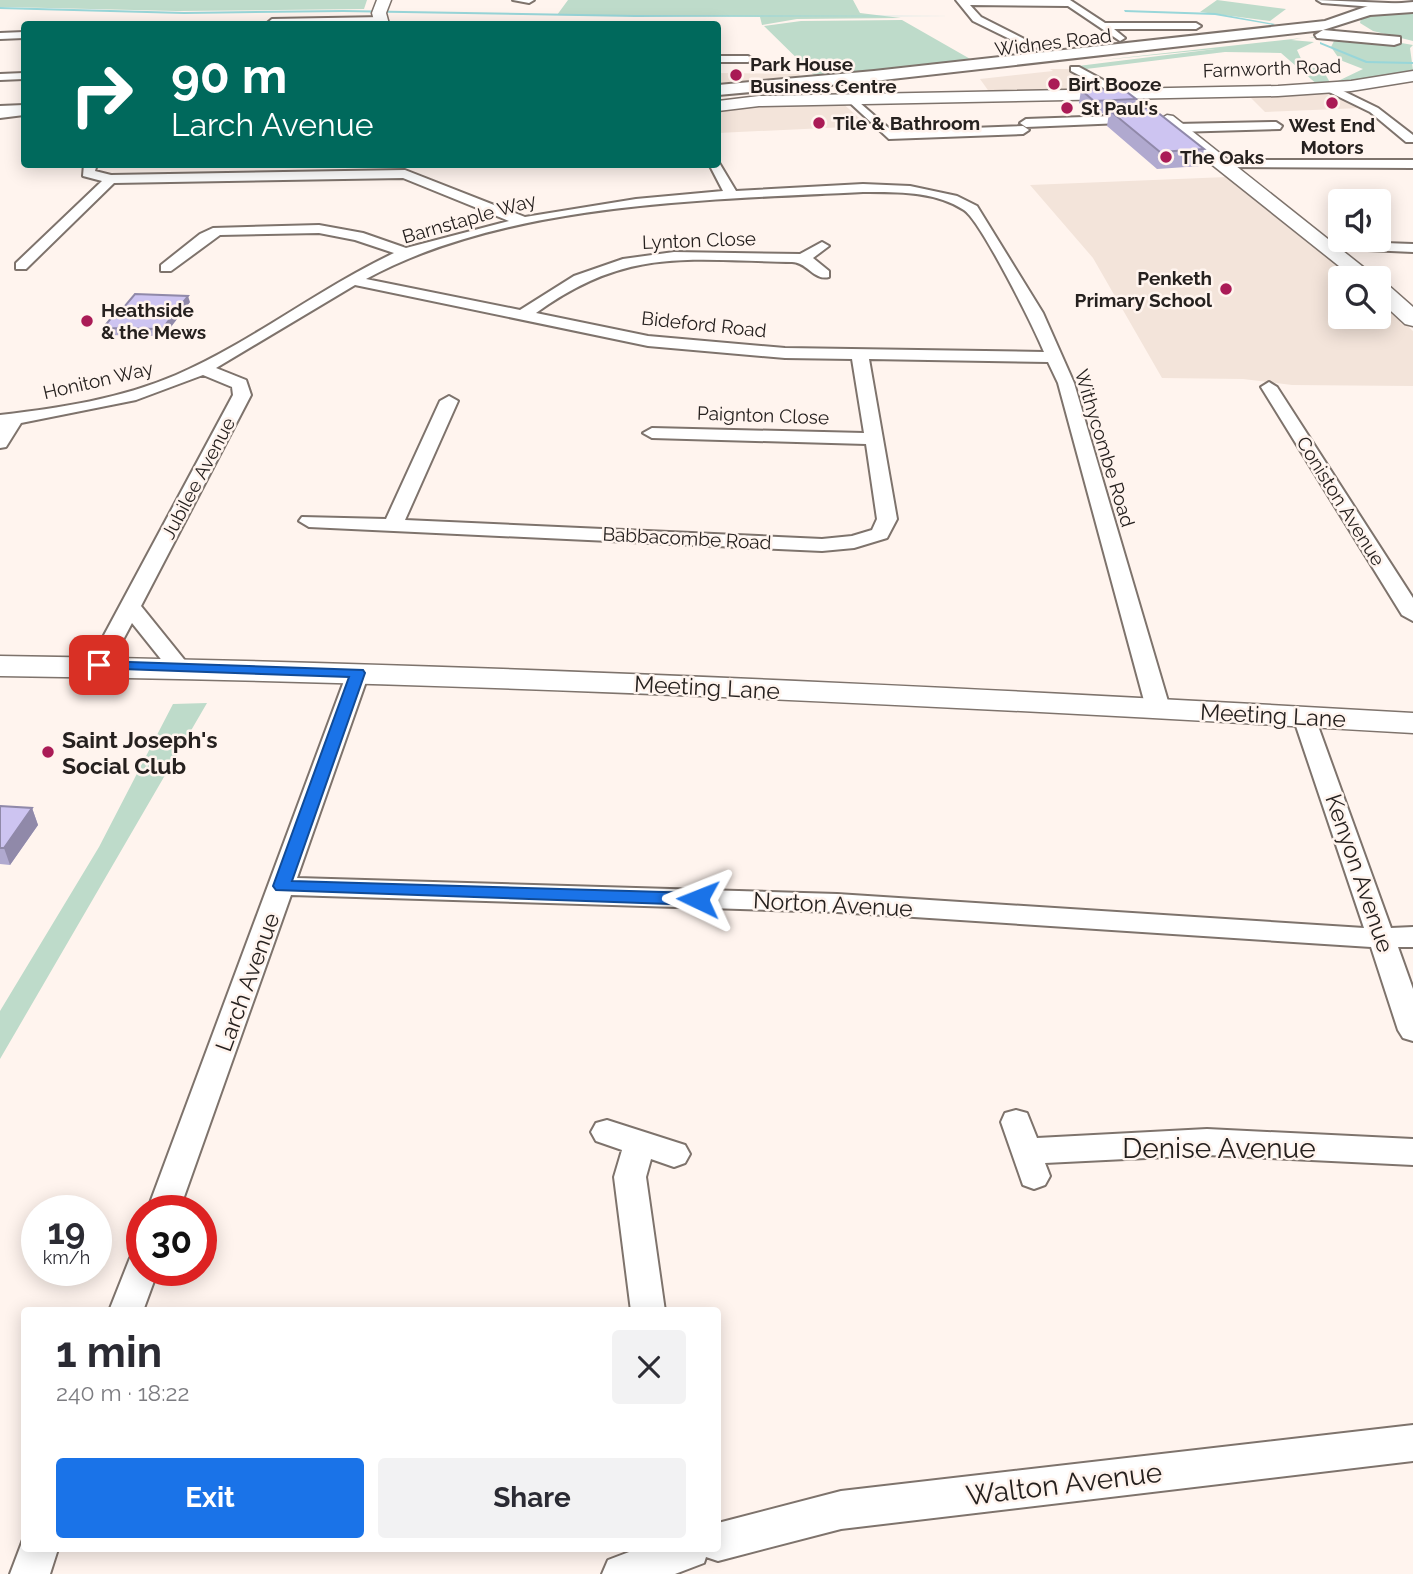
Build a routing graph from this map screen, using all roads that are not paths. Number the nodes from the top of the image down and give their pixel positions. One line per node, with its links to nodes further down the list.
1 (1324, 0): 3 (street); 5 (street)
2 (962, 1): 7 (street); 14 (street)
3 (1413, 7): 5 (main road, Widnes Road)
4 (381, 13): 6 (street)
5 (1354, 17): 12 (main road); 22 (main road, Widnes Road)
6 (293, 21)
7 (1106, 26): 8 (street); 11 (street)
8 (1188, 28)
9 (2, 34): 10 (street)
10 (21, 35)
11 (1120, 38)
12 (1394, 40): 13 (main road); 24 (main road, Widnes Road)
13 (1413, 43)
14 (1038, 48)
15 (721, 59): 16 (street)
16 (748, 59)
17 (1074, 69): 23 (street)
18 (21, 76): 20 (street)
19 (1413, 76): 21 (street, Farnworth Road)
20 (0, 77)
21 (1329, 88): 23 (street, Farnworth Road); 33 (street)
22 (721, 90)
23 (1127, 93): 24 (street, Farnworth Road); 31 (street)
24 (860, 94): 25 (main road, Widnes Road); 28 (street, Farnworth Road); 31 (street)
25 (721, 97)
26 (21, 103): 27 (main road)
27 (0, 105)
28 (721, 106)
29 (21, 110): 30 (main road)
30 (0, 112)
31 (1170, 123): 32 (street); 34 (street)
32 (1276, 127)
33 (1410, 139)
34 (1222, 164): 35 (street); 42 (street)
35 (1413, 164)
36 (90, 168): 39 (street)
37 (717, 168): 40 (street)
38 (215, 170): 39 (street); 41 (street)
39 (111, 179): 47 (street)
40 (731, 194): 41 (street, Barnstaple Way); 56 (street, Withycombe Road)
41 (522, 221): 45 (street, Barnstaple Way)
42 (1327, 245): 44 (street); 48 (street)
43 (822, 246): 46 (street)
44 (1413, 248)
45 (407, 253): 49 (street); 51 (street, Barnstaple Way)
46 (803, 258): 50 (street); 53 (street, Lynton Close)
47 (22, 266)
48 (1352, 266)
49 (166, 268)
50 (824, 274)
51 (356, 281): 53 (street, Bideford Road); 57 (street, Barnstaple Way)
52 (1391, 300): 54 (street)
53 (525, 314): 55 (street, Bideford Road)
54 (1413, 319)
55 (860, 355): 56 (street, Bideford Road); 62 (street, Babbacombe Road)
56 (1053, 358): 72 (street, Withycombe Road)
57 (203, 369): 60 (street, Honiton Way); 66 (street, Jubilee Avenue)
58 (1269, 387): 67 (street, Coniston Avenue)
59 (449, 401): 65 (street)
60 (7, 419): 63 (street)
61 (652, 433): 62 (street, Paignton Close)
62 (873, 439): 65 (street, Babbacombe Road)
63 (0, 443)
64 (309, 521): 65 (street, Babbacombe Road)
65 (393, 524)
66 (129, 606): 68 (street, Jubilee Avenue); 70 (street)
67 (1413, 615)
68 (99, 665): 69 (street, Meeting Lane); 70 (street, Meeting Lane)
69 (0, 666)
70 (180, 668): 71 (street, Meeting Lane)
71 (358, 673): 72 (street, Meeting Lane); 75 (street, Larch Avenue)
72 (1158, 708): 73 (street, Meeting Lane)
73 (1305, 717): 74 (street, Meeting Lane); 76 (street, Kenyon Avenue)
74 (1413, 723)
75 (282, 886): 76 (street, Norton Avenue); 84 (street, Larch Avenue)
76 (1383, 936): 77 (street, Norton Avenue); 78 (street, Kenyon Avenue)
77 (1413, 937)
78 (1413, 1030)
79 (1016, 1122): 82 (street, Denise Avenue)
80 (607, 1132): 81 (street)
81 (640, 1143): 83 (street); 87 (street)
82 (1413, 1152)
83 (674, 1154)
84 (169, 1195)
85 (135, 1286): 86 (street)
86 (127, 1307)
87 (647, 1307)
88 (1413, 1443): 89 (street, Walton Avenue)
89 (721, 1540)
90 (38, 1552): 92 (street)
91 (680, 1552): 93 (street, Walton Avenue)
92 (30, 1574)
93 (622, 1574)

